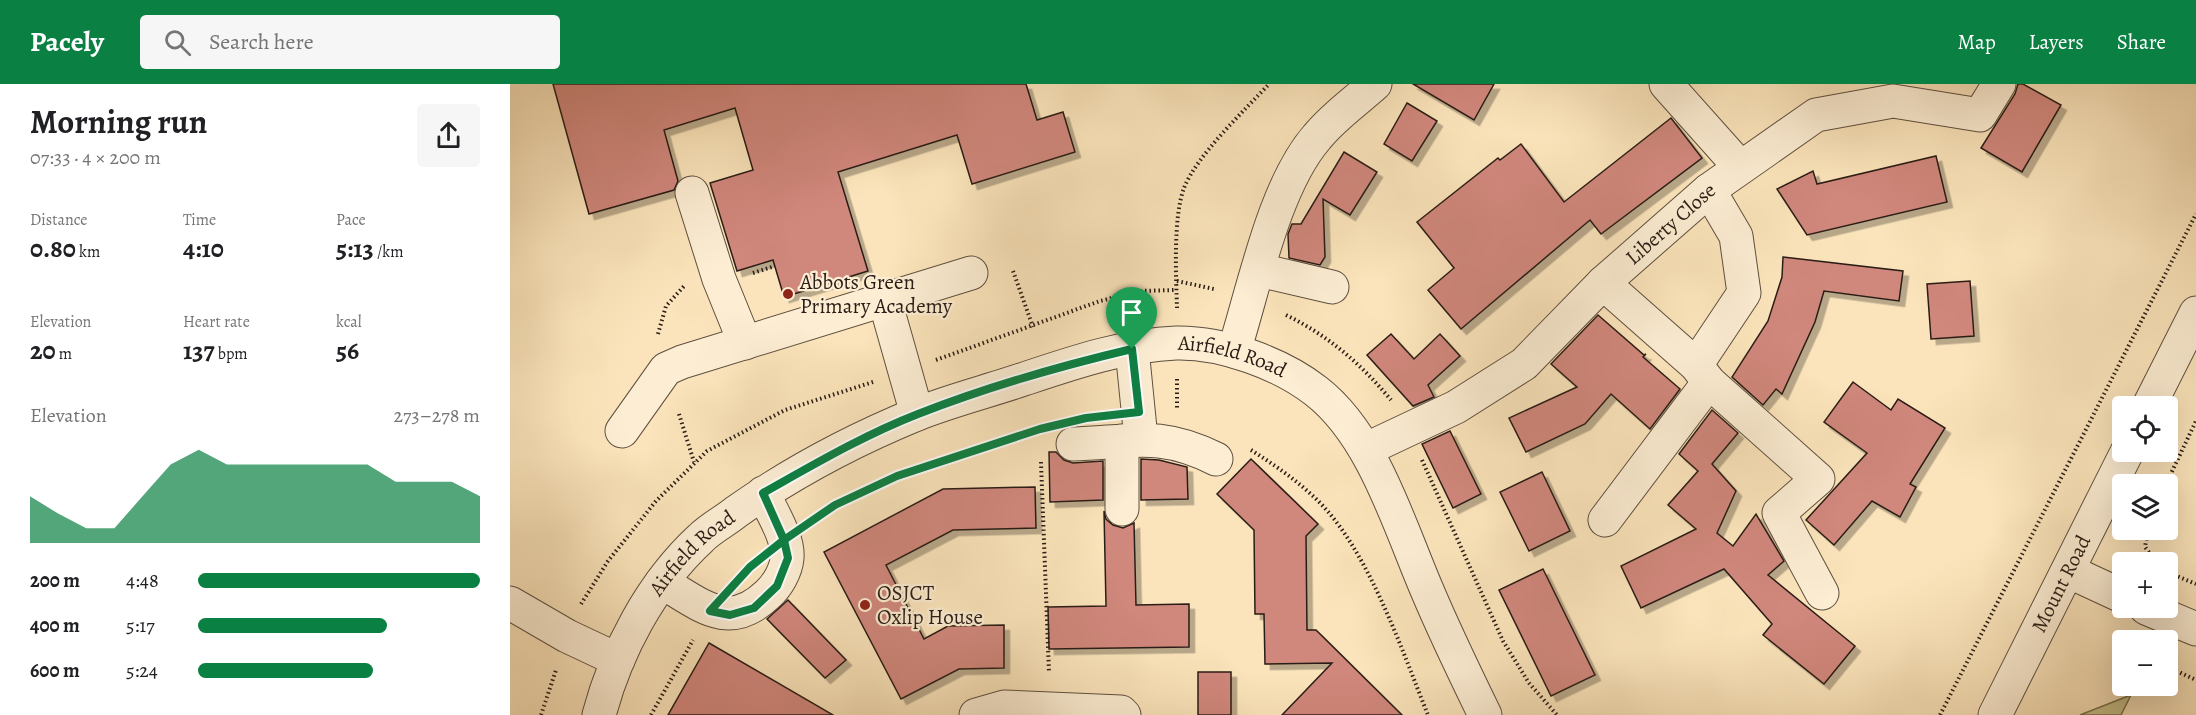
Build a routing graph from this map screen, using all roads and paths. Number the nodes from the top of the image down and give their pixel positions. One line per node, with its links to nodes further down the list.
1 (1269, 84): 14 (path)
2 (1375, 84): 10 (street)
3 (1666, 84): 5 (street)
4 (1999, 84): 5 (street, Liberty Close)
5 (1740, 167): 6 (street, Liberty Close)
6 (1709, 190): 12 (street, Liberty Close); 21 (street)
7 (692, 194): 18 (street)
8 (2196, 214): 60 (path)
9 (1013, 270): 17 (path)
10 (1259, 270): 13 (street); 20 (street)
11 (971, 273): 15 (street)
12 (1603, 283): 21 (street); 31 (street, Liberty Close)
13 (1332, 287)
14 (1176, 290)
15 (885, 301): 18 (street); 23 (street)
16 (2196, 313): 22 (street)
17 (1033, 327)
18 (745, 343): 26 (street)
19 (1132, 349): 20 (street, Airfield Road); 23 (street, Airfield Road); 28 (street)
20 (1234, 351): 31 (street, Airfield Road)
21 (1703, 374): 38 (street); 45 (street)
22 (2155, 396)
23 (917, 414): 36 (street, Airfield Road)
24 (2196, 422): 35 (path)
25 (1040, 429): 27 (path); 29 (path); 39 (path)
26 (622, 431)
27 (1062, 435): 28 (street)
28 (1131, 440): 33 (street); 37 (street)
29 (1040, 441)
30 (1248, 448): 58 (path)
31 (1366, 449): 59 (street, Airfield Road)
32 (1040, 453): 53 (path)
33 (1216, 459)
34 (2122, 462): 40 (street, Mount Road)
35 (2171, 474)
36 (763, 493): 39 (street); 42 (street, Airfield Road)
37 (1122, 509)
38 (1605, 520)
39 (784, 540): 47 (street)
40 (2068, 571): 44 (street); 61 (street, Mount Road)
41 (2178, 577): 43 (path)
42 (662, 582): 47 (street); 50 (street, Airfield Road)
43 (2196, 584)
44 (2112, 591)
45 (1822, 593)
46 (510, 603): 50 (street)
47 (710, 611): 55 (path)
48 (2170, 618): 49 (street)
49 (2196, 629)
50 (618, 660): 54 (street, Airfield Road)
51 (2178, 672): 52 (path)
52 (2196, 680)
53 (1050, 710): 56 (street); 57 (street)
54 (599, 715)
55 (651, 715)
56 (976, 715)
57 (1124, 715)
58 (1428, 715)
59 (1485, 715)
60 (1940, 715)
61 (1995, 715)

